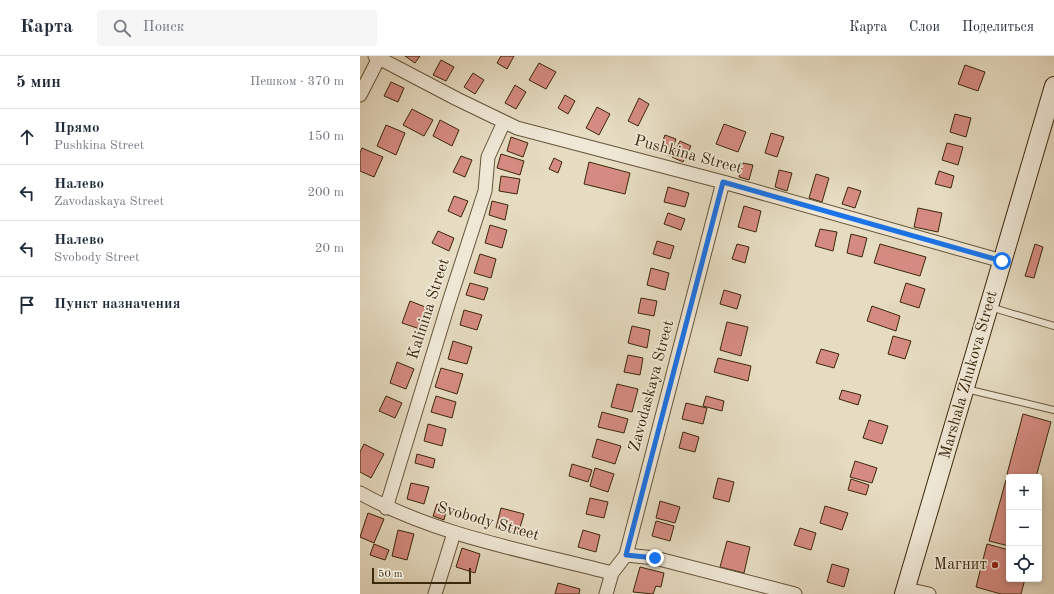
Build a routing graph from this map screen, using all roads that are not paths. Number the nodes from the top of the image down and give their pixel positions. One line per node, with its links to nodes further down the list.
1 (378, 57): 3 (street); 5 (street, Pushkina Street)
2 (1054, 86): 4 (main road, Marshala Zhukova Street)
3 (360, 95)
4 (1051, 108): 7 (main road, Marshala Zhukova Street)
5 (504, 122): 6 (street, Pushkina Street); 13 (street, Kalinina Street)
6 (723, 182): 7 (street, Pushkina Street); 15 (street, Zavodaskaya Street)
7 (1002, 261): 8 (main road, Marshala Zhukova Street)
8 (988, 307): 9 (lane); 10 (main road, Marshala Zhukova Street)
9 (1054, 326)
10 (965, 389): 11 (lane); 17 (main road, Marshala Zhukova Street)
11 (1054, 410)
12 (360, 494): 13 (street, Svobody Street)
13 (386, 508): 14 (street, Svobody Street)
14 (454, 533): 16 (street, Svobody Street); 18 (street)
15 (626, 555): 16 (street, Zavodaskaya Street); 20 (street)
16 (612, 573): 19 (street, Zavodaskaya Street)
17 (905, 591): 21 (street)
18 (435, 594)
19 (606, 594)
20 (796, 594)
21 (929, 594)

